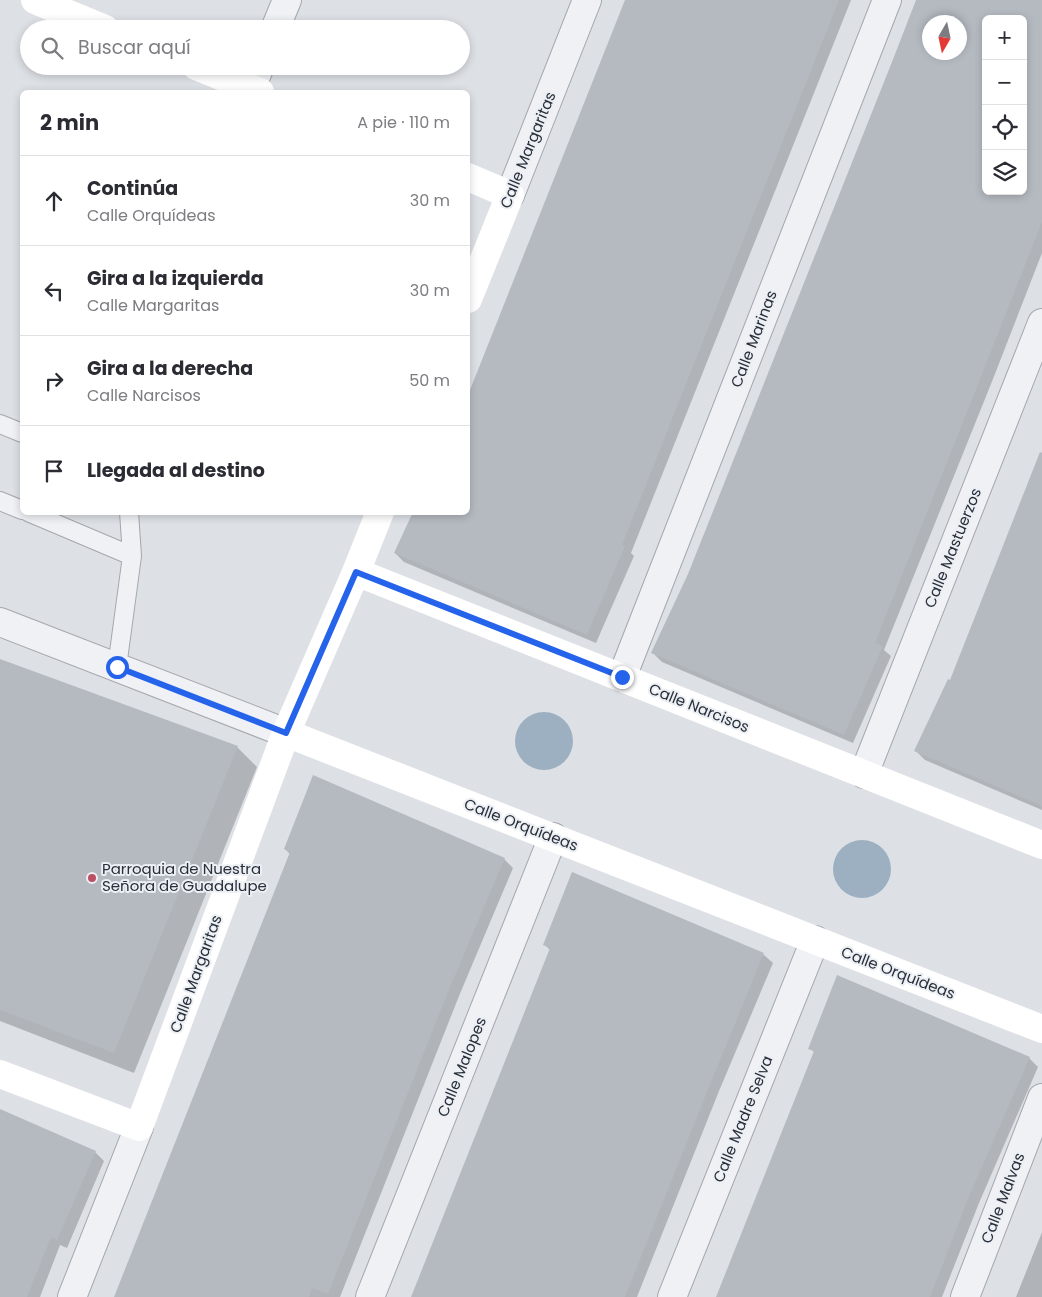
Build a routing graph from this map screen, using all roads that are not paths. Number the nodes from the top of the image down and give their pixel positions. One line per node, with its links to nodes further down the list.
1 (35, 0): 5 (street)
2 (286, 0): 6 (street)
3 (587, 0): 10 (street, Calle Margaritas)
4 (887, 0): 24 (street, Calle Marinas)
5 (83, 20)
6 (278, 20)
7 (228, 75): 8 (street)
8 (257, 83)
9 (470, 178): 10 (street)
10 (510, 195): 11 (street, Calle Margaritas)
11 (470, 294)
12 (1042, 323): 26 (street, Calle Mastuerzos)
13 (0, 424): 14 (lane)
14 (20, 432)
15 (0, 501): 16 (lane)
16 (20, 509)
17 (35, 515): 20 (lane)
18 (129, 515): 20 (lane)
19 (379, 515): 21 (street, Calle Margaritas)
20 (132, 556): 23 (lane)
21 (356, 572): 24 (street, Calle Narcisos); 25 (street, Calle Margaritas)
22 (0, 622): 23 (street, Calle Orquídeas)
23 (117, 667): 25 (street, Calle Orquídeas)
24 (622, 677): 26 (street, Calle Narcisos)
25 (286, 733): 27 (street, Calle Orquídeas); 33 (street, Calle Margaritas)
26 (864, 774): 28 (street, Calle Narcisos)
27 (553, 837): 29 (street, Calle Orquídeas); 35 (street, Calle Malopes)
28 (1042, 845)
29 (815, 940): 30 (street, Calle Orquídeas); 36 (street, Calle Madre Selva)
30 (1042, 1029)
31 (0, 1074): 33 (street)
32 (1042, 1098): 37 (street, Calle Malvas)
33 (138, 1127): 34 (street, Calle Margaritas)
34 (72, 1297)
35 (370, 1297)
36 (672, 1297)
37 (965, 1297)

